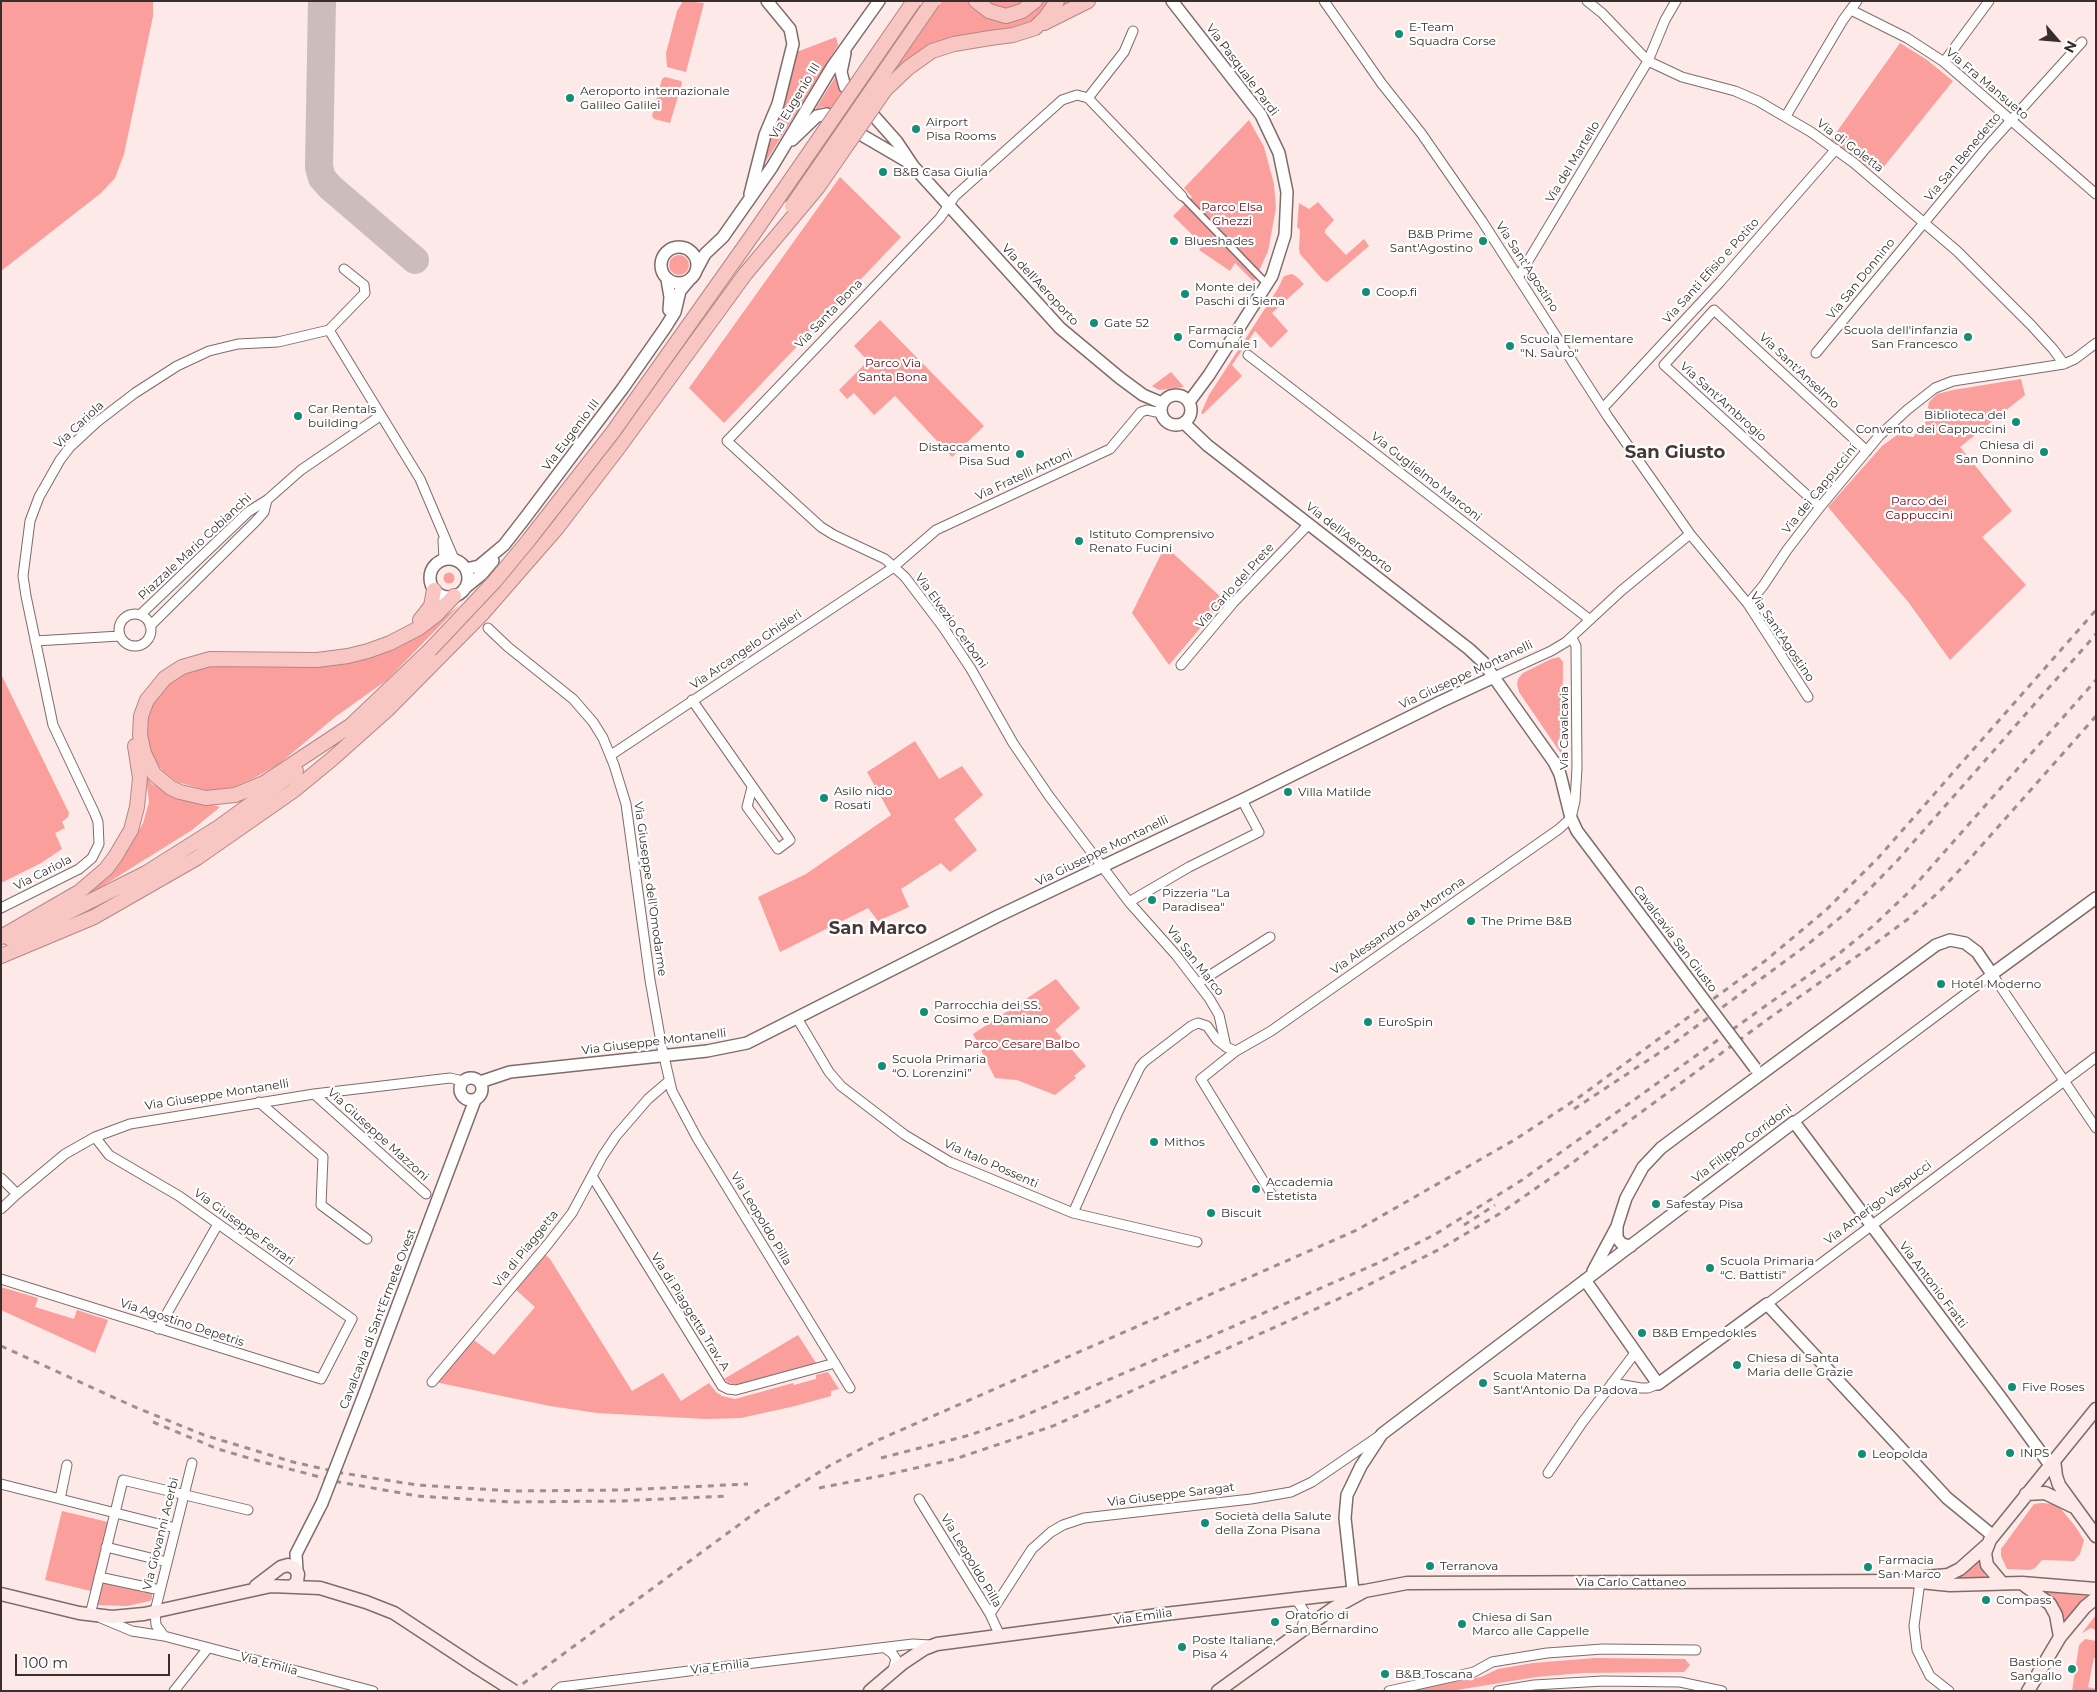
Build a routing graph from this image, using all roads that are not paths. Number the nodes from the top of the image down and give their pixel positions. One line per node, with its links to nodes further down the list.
1 (767, 1): 34 (street)
2 (879, 1): 18 (street, Via Eugenio III)
3 (914, 1): 79 (highway, bridge)
4 (933, 1): 41 (highway, bridge)
5 (976, 1): 6 (highway)
6 (1035, 1)
7 (1058, 1): 16 (highway)
8 (1088, 1): 16 (highway)
9 (1172, 1): 53 (street, Via Pasquale Pardi)
10 (1324, 1): 42 (street, Via Sant'Agostino)
11 (1586, 1): 20 (street, Via di Goletta)
12 (1676, 1): 20 (street, Via del Martello)
13 (1857, 1): 15 (street)
14 (1989, 1): 21 (street)
15 (1850, 10): 21 (street, Via Fra Mansueto); 26 (street)
16 (1035, 28): 41 (highway, bridge)
17 (1133, 31): 23 (street)
18 (849, 42): 22 (street); 29 (street, Via Eugenio III)
19 (2082, 42): 27 (street, Via San Benedetto)
20 (1648, 61): 26 (street, Via di Goletta); 42 (street, Via del Martello)
21 (1944, 62): 27 (street, Via Fra Mansueto)
22 (845, 87)
23 (1088, 98): 33 (street); 35 (street, Via Santa Bona)
24 (827, 114): 29 (street)
25 (873, 115): 31 (street, Via dell'Aeroporto)
26 (1786, 116): 30 (street, Via di Goletta)
27 (2011, 120): 32 (street, Via Fra Mansueto); 36 (street, Via San Benedetto)
28 (860, 134): 31 (street, Via dell'Aeroporto)
29 (785, 146): 34 (street, Via Eugenio III)
30 (1836, 149): 36 (street, Via di Goletta); 55 (street, Via Santi Efisio e Potito)
31 (913, 166): 35 (street, Via dell'Aeroporto)
32 (2096, 194)
33 (1182, 196): 44 (street)
34 (749, 200): 37 (street, Via Eugenio III)
35 (948, 204): 54 (street, Via dell'Aeroporto); 58 (street, Via Santa Bona)
36 (1924, 222): 50 (street, Via San Donnino); 52 (street, Via di Goletta)
37 (731, 227): 38 (street, Via Eugenio III); 40 (street, Via Eugenio III)
38 (687, 248): 40 (street); 43 (street)
39 (344, 269): 47 (street)
40 (697, 270): 45 (street)
41 (746, 273): 79 (highway)
42 (1519, 276): 55 (street, Via Sant'Agostino)
43 (667, 278): 45 (street); 48 (street, Via Eugenio III)
44 (1262, 279)
45 (690, 280): 48 (street, Via Eugenio III)
46 (1714, 310): 59 (street, Via Sant'Anselmo); 61 (street, Via Sant'Ambrogio)
47 (329, 330): 56 (street); 78 (street, Via Cariola)
48 (656, 338): 64 (street, Via Eugenio III)
49 (2096, 342): 52 (street)
50 (1816, 353)
51 (1248, 355): 73 (street, Via Guglielmo Marconi)
52 (2064, 364): 59 (street, Via dei Cappuccini)
53 (1189, 402): 54 (street); 57 (street)
54 (1161, 408): 57 (street); 66 (street, Via Fratelli Antoni)
55 (1603, 408): 63 (street, Via Sant'Agostino)
56 (380, 416): 60 (street, Piazzale Mario Cobianchi); 65 (street)
57 (1184, 423): 62 (street, Via dell'Aeroporto)
58 (727, 441): 66 (street, Via Elvezio Cerboni)
59 (1867, 451): 61 (street, Via dei Cappuccini)
60 (267, 500): 72 (street, Piazzale Mario Cobianchi); 74 (street, Piazzale Mario Cobianchi)
61 (1820, 507): 71 (street, Via dei Cappuccini)
62 (1308, 524): 80 (street, Via Carlo del Prete); 81 (street, Via dell'Aeroporto)
63 (1690, 534): 71 (street, Via Sant'Agostino); 73 (street, Via Giuseppe Montanelli)
64 (504, 545): 67 (street, Via Eugenio III); 68 (street, Via Eugenio III)
65 (449, 559): 67 (street); 69 (street)
66 (894, 566): 83 (street, Via Arcangelo Ghisleri); 89 (street, Via Elvezio Cerboni)
67 (466, 569): 68 (street)
68 (466, 587): 70 (street)
69 (434, 590): 70 (street); 93 (highway)
70 (454, 596): 84 (highway)
71 (1748, 604): 82 (street, Via Sant'Agostino)
72 (140, 615): 74 (street); 76 (street)
73 (1589, 619): 77 (street, Via Giuseppe Montanelli)
74 (150, 626): 76 (street)
75 (488, 628): 85 (street, Via Giuseppe dell'Omodarme)
76 (120, 636): 78 (street)
77 (1572, 638): 81 (street, Via Giuseppe Montanelli); 88 (street, Via Cavalcavia)
78 (35, 641): 92 (street, Via Cariola)
79 (435, 654): 84 (highway); 96 (highway)
80 (1181, 665)
81 (1494, 678): 87 (street, Via Giuseppe Montanelli); 88 (street, Via dell'Aeroporto)
82 (1808, 697)
83 (692, 700): 85 (street, Via Arcangelo Ghisleri); 86 (street)
84 (353, 724): 95 (highway)
85 (611, 755): 102 (street, Via Giuseppe dell'Omodarme)
86 (752, 787): 86 (street)
87 (1242, 800): 89 (street, Via Giuseppe Montanelli); 91 (street)
88 (1571, 818): 101 (street, Via Alessandro da Morrona); 104 (street, Cavalcavia San Giusto, bridge)
89 (1102, 867): 91 (street, Via San Marco); 99 (street, Via Giuseppe Montanelli)
90 (2096, 898): 97 (street, Via Filippo Corridoni)
91 (1129, 902): 98 (street, Via San Marco)
92 (1, 908)
93 (1, 936)
94 (1270, 937): 98 (street)
95 (1, 941)
96 (1, 956)
97 (1992, 974): 104 (street); 105 (street); 112 (street, Via Filippo Corridoni)
98 (1198, 983): 100 (street, Via San Marco)
99 (797, 1018): 102 (street, Via Giuseppe Montanelli); 121 (street, Via Italo Possenti)
100 (1226, 1046): 101 (street); 121 (street)
101 (1236, 1051): 119 (street)
102 (664, 1056): 107 (street, Via Leopoldo Pilla); 108 (street, Via Giuseppe Montanelli)
103 (2096, 1057): 105 (street, Via Amerigo Vespucci)
104 (1758, 1071): 123 (street)
105 (2064, 1080): 113 (street); 124 (street, Via Amerigo Vespucci)
106 (463, 1081): 108 (street); 109 (street, Via Giuseppe Montanelli); 110 (street)
107 (669, 1081): 115 (street, Via di Piaggetta); 134 (street, Via Leopoldo Pilla)
108 (480, 1082): 110 (street)
109 (314, 1094): 111 (street, Via Giuseppe Montanelli); 118 (street, Via Giuseppe Mazzoni)
110 (474, 1100): 156 (street, Cavalcavia di Sant'Ermete Ovest, bridge)
111 (259, 1102): 114 (street, Via Giuseppe Montanelli); 125 (street)
112 (1794, 1122): 124 (street, Via Antonio Fratti); 127 (street, Via Filippo Corridoni)
113 (2096, 1128)
114 (96, 1138): 117 (street, Via Giuseppe Montanelli); 122 (street, Via Giuseppe Ferrari)
115 (592, 1176): 134 (street, Via di Piaggetta Trav. A); 135 (street, Via di Piaggetta)
116 (1, 1178): 117 (street)
117 (17, 1194): 120 (street, Via Giuseppe Montanelli)
118 (426, 1194)
119 (1272, 1195)
120 (1, 1209)
121 (1073, 1213): 126 (street, Via Italo Possenti)
122 (218, 1224): 131 (street); 132 (street, Via Giuseppe Ferrari)
123 (1616, 1226): 127 (street); 128 (street)
124 (1871, 1226): 130 (street, Via Amerigo Vespucci); 142 (street, Via Antonio Fratti)
125 (367, 1239)
126 (1197, 1242)
127 (1631, 1246): 128 (street, Via Filippo Corridoni)
128 (1588, 1278): 133 (street); 140 (street, Via Filippo Corridoni)
129 (1, 1279): 131 (street, Via Agostino Depetris)
130 (1767, 1304): 137 (street, Via Amerigo Vespucci); 155 (street)
131 (158, 1329): 132 (street, Via Agostino Depetris)
132 (337, 1348)
133 (1635, 1353): 136 (street); 137 (street)
134 (835, 1363): 138 (street, Via Leopoldo Pilla)
135 (432, 1382)
136 (1612, 1383): 137 (street); 144 (street)
137 (1658, 1384)
138 (850, 1388)
139 (2096, 1409): 142 (main road, Via Carlo Cattaneo)
140 (1382, 1434): 170 (street, Via Filippo Corridoni); 175 (street, Via Giuseppe Saragat)
141 (192, 1463): 146 (street, Via Giovanni Acerbi)
142 (2052, 1463): 147 (main road, Via Carlo Cattaneo); 150 (main road)
143 (67, 1464): 148 (street)
144 (1548, 1473)
145 (1, 1484): 148 (street)
146 (184, 1494): 151 (street); 152 (street); 153 (street, Via Giovanni Acerbi)
147 (2026, 1494): 150 (main road); 155 (main road, Via Carlo Cattaneo)
148 (60, 1499): 152 (street)
149 (919, 1499): 175 (street, Via Leopoldo Pilla)
150 (2075, 1508): 154 (main road)
151 (248, 1510)
152 (114, 1513): 153 (street); 157 (street)
153 (175, 1528): 158 (street, Via Giovanni Acerbi)
154 (2096, 1536)
155 (1990, 1540): 162 (main road, Via Carlo Cattaneo); 163 (main road)
156 (301, 1544): 159 (street); 160 (street)
157 (106, 1547): 158 (street); 161 (street)
158 (167, 1562): 168 (street, Via Giovanni Acerbi)
159 (279, 1569): 160 (main road); 165 (main road); 169 (main road, Via Emilia)
160 (298, 1572): 165 (main road); 166 (main road)
161 (100, 1576): 168 (street); 176 (street)
162 (1915, 1582): 163 (main road, Via Carlo Cattaneo); 170 (main road, Via Carlo Cattaneo); 198 (street)
163 (2002, 1583): 164 (main road, Via Carlo Cattaneo)
164 (2022, 1583): 167 (main road, Via Carlo Cattaneo); 182 (main road)
165 (287, 1587): 166 (main road, Via Emilia); 169 (main road, Via Emilia)
166 (320, 1588): 191 (main road, bridge)
167 (2096, 1589)
168 (160, 1590): 174 (street, Via Giovanni Acerbi)
169 (250, 1591): 174 (main road, Via Emilia)
170 (1359, 1591): 172 (main road, Via Emilia); 179 (main road)
171 (1, 1594): 176 (main road, Via Emilia)
172 (1289, 1598): 179 (street); 181 (main road, Via Emilia)
173 (2096, 1598): 182 (main road)
174 (155, 1611): 177 (main road, Via Emilia); 180 (street)
175 (990, 1614): 181 (street, Via Leopoldo Pilla)
176 (94, 1616): 177 (main road, Via Emilia); 178 (street, Via Emilia)
177 (136, 1616): 178 (street)
178 (136, 1632): 180 (street, Via Emilia)
179 (1301, 1632): 194 (main road)
180 (164, 1636): 184 (street, Via Emilia)
181 (1000, 1636): 183 (main road, Via Emilia)
182 (2060, 1637): 199 (main road)
183 (932, 1645): 185 (street, Via Emilia); 187 (main road, Via Emilia)
184 (208, 1648): 189 (street); 190 (street, Via Emilia)
185 (885, 1648): 187 (street); 192 (street, Via Emilia)
186 (1696, 1650): 195 (street)
187 (892, 1671): 193 (main road, Via Emilia)
188 (1691, 1687): 196 (street); 197 (street)
189 (174, 1691)
190 (373, 1691)
191 (514, 1691)
192 (556, 1691)
193 (870, 1691)
194 (1218, 1691)
195 (1389, 1691)
196 (1498, 1691)
197 (1722, 1691)
198 (1949, 1691)
199 (2028, 1691)

